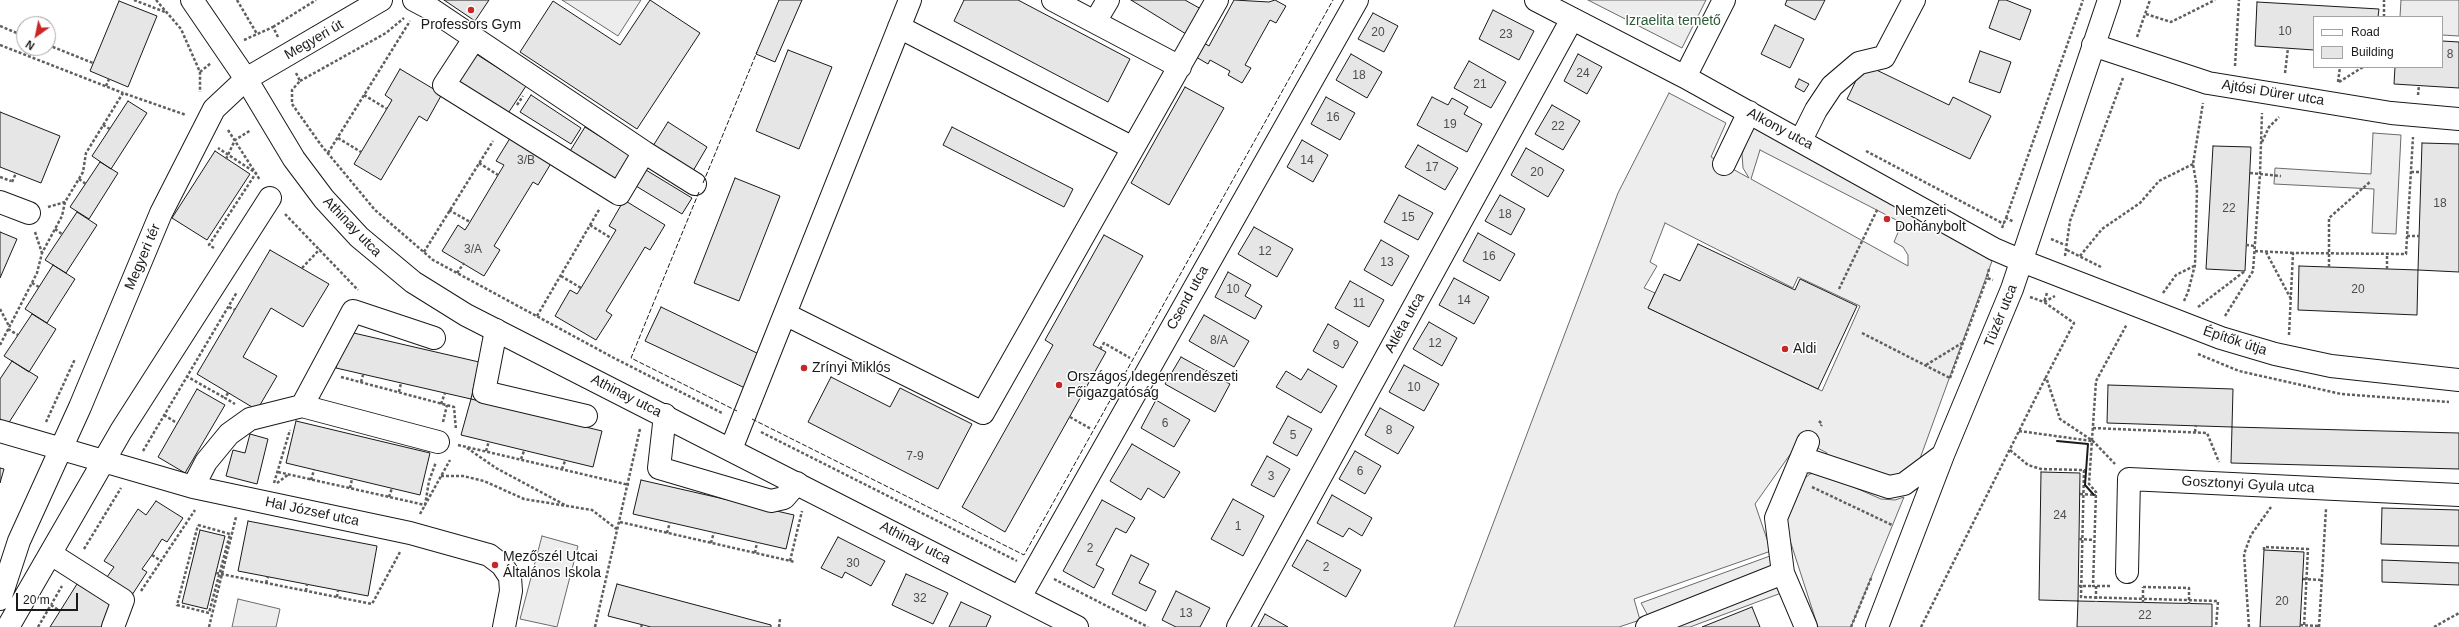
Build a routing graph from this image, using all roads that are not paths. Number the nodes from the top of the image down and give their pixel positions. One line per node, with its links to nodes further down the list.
1 (192, 0): 20 (street, Athinay utca)
2 (910, 0): 15 (street)
3 (1053, 0): 14 (street)
4 (1108, 0): 14 (street)
5 (1217, 0): 18 (street)
6 (1357, 0): 51 (street, Csend utca)
7 (1536, 0): 13 (street, Alkony utca)
8 (1724, 0): 19 (street)
9 (1914, 0): 23 (street)
10 (2109, 0): 17 (street, Tüzér utca)
11 (374, 2): 20 (street, Megyeri út)
12 (417, 2): 16 (street)
13 (1572, 19): 19 (street, Alkony utca); 57 (street, Atléta utca)
14 (1095, 22): 18 (street)
15 (899, 27): 24 (street); 32 (street)
16 (474, 39): 25 (street); 25 (street)
17 (2093, 45): 22 (street, Ajtósi Dürer utca); 31 (street, Tüzér utca)
18 (1180, 67): 24 (street)
19 (1685, 77): 21 (street, Alkony utca)
20 (246, 79): 33 (street, Athinay utca); 41 (street, Megyeri tér)
21 (1749, 112): 23 (street, Alkony utca); 26 (street)
22 (2459, 119)
23 (1802, 140): 31 (street, Alkony utca)
24 (1133, 148): 32 (street)
25 (644, 152): 27 (street)
26 (1724, 164)
27 (695, 184)
28 (270, 198): 44 (street)
29 (0, 202): 30 (street)
30 (29, 213)
31 (2022, 261): 35 (street, Építők útja); 43 (street, Tüzér utca)
32 (785, 314): 42 (street)
33 (496, 330): 37 (street, Athinay utca); 38 (street)
34 (434, 338): 36 (street)
35 (2459, 380)
36 (299, 408): 40 (street); 46 (street)
37 (665, 415): 42 (street, Athinay utca); 45 (street)
38 (586, 416)
39 (0, 431): 41 (street)
40 (446, 443)
41 (60, 448): 44 (street); 52 (street, Megyeri tér)
42 (731, 449): 45 (street, Athinay utca)
43 (1943, 455): 50 (street); 60 (street, Tüzér utca)
44 (104, 462): 46 (street, Hal József utca); 48 (street)
45 (797, 483): 51 (street, Athinay utca)
46 (196, 495): 55 (street, Hal József utca)
47 (2459, 495): 49 (street, Gosztonyi Gyula utca)
48 (51, 554): 53 (street); 54 (street)
49 (2127, 572)
50 (1783, 573): 58 (street); 59 (street)
51 (1020, 597): 56 (street, Athinay utca)
52 (0, 599)
53 (8, 627)
54 (113, 627)
55 (504, 627)
56 (1077, 627)
57 (1238, 627)
58 (1647, 627)
59 (1806, 627)
60 (1877, 627)

